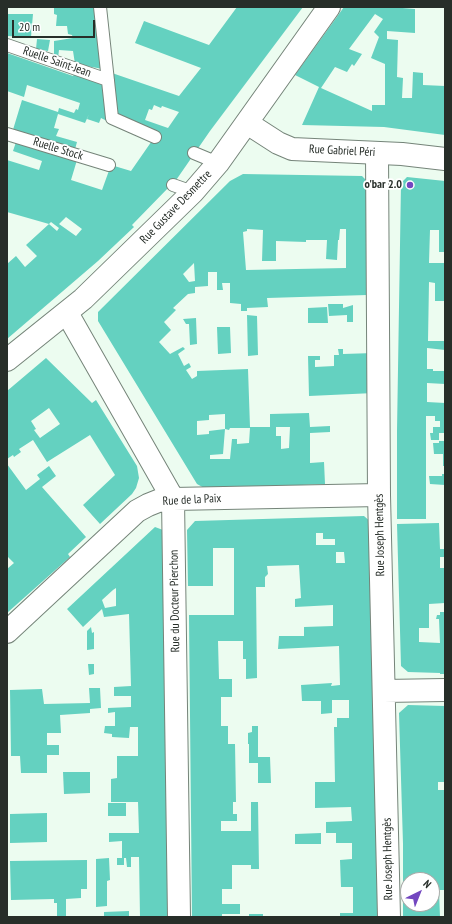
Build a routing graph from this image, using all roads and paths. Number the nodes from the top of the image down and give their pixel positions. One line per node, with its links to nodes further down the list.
1 (100, 7): 4 (lane, Ruelle Saint-Jean)
2 (329, 7): 5 (street, Rue Gustave Desmettre)
3 (7, 45): 4 (lane, Ruelle Saint-Jean)
4 (108, 80): 7 (lane, Ruelle Saint-Jean)
5 (247, 122): 9 (street, Rue Gabriel Péri); 11 (street, Rue Gustave Desmettre)
6 (7, 134): 12 (lane, Ruelle Stock)
7 (155, 137)
8 (194, 153): 11 (lane)
9 (377, 153): 10 (street, Rue Gabriel Péri); 17 (street, Rue Joseph Hentgès)
10 (445, 159)
11 (218, 163): 14 (street, Rue Gustave Desmettre)
12 (109, 165)
13 (173, 185): 14 (lane)
14 (193, 192): 15 (street, Rue Gustave Desmettre)
15 (67, 313): 16 (street, Rue Gustave Desmettre); 18 (street, Rue du Docteur Pierchon)
16 (7, 360)
17 (379, 495): 18 (street, Rue de la Paix); 21 (street, Rue Joseph Hentgès)
18 (173, 499): 19 (street, Rue de la Paix); 22 (street, Rue du Docteur Pierchon)
19 (7, 632)
20 (445, 690): 21 (street)
21 (384, 691): 23 (street, Rue Joseph Hentgès)
22 (179, 917)
23 (389, 917)

